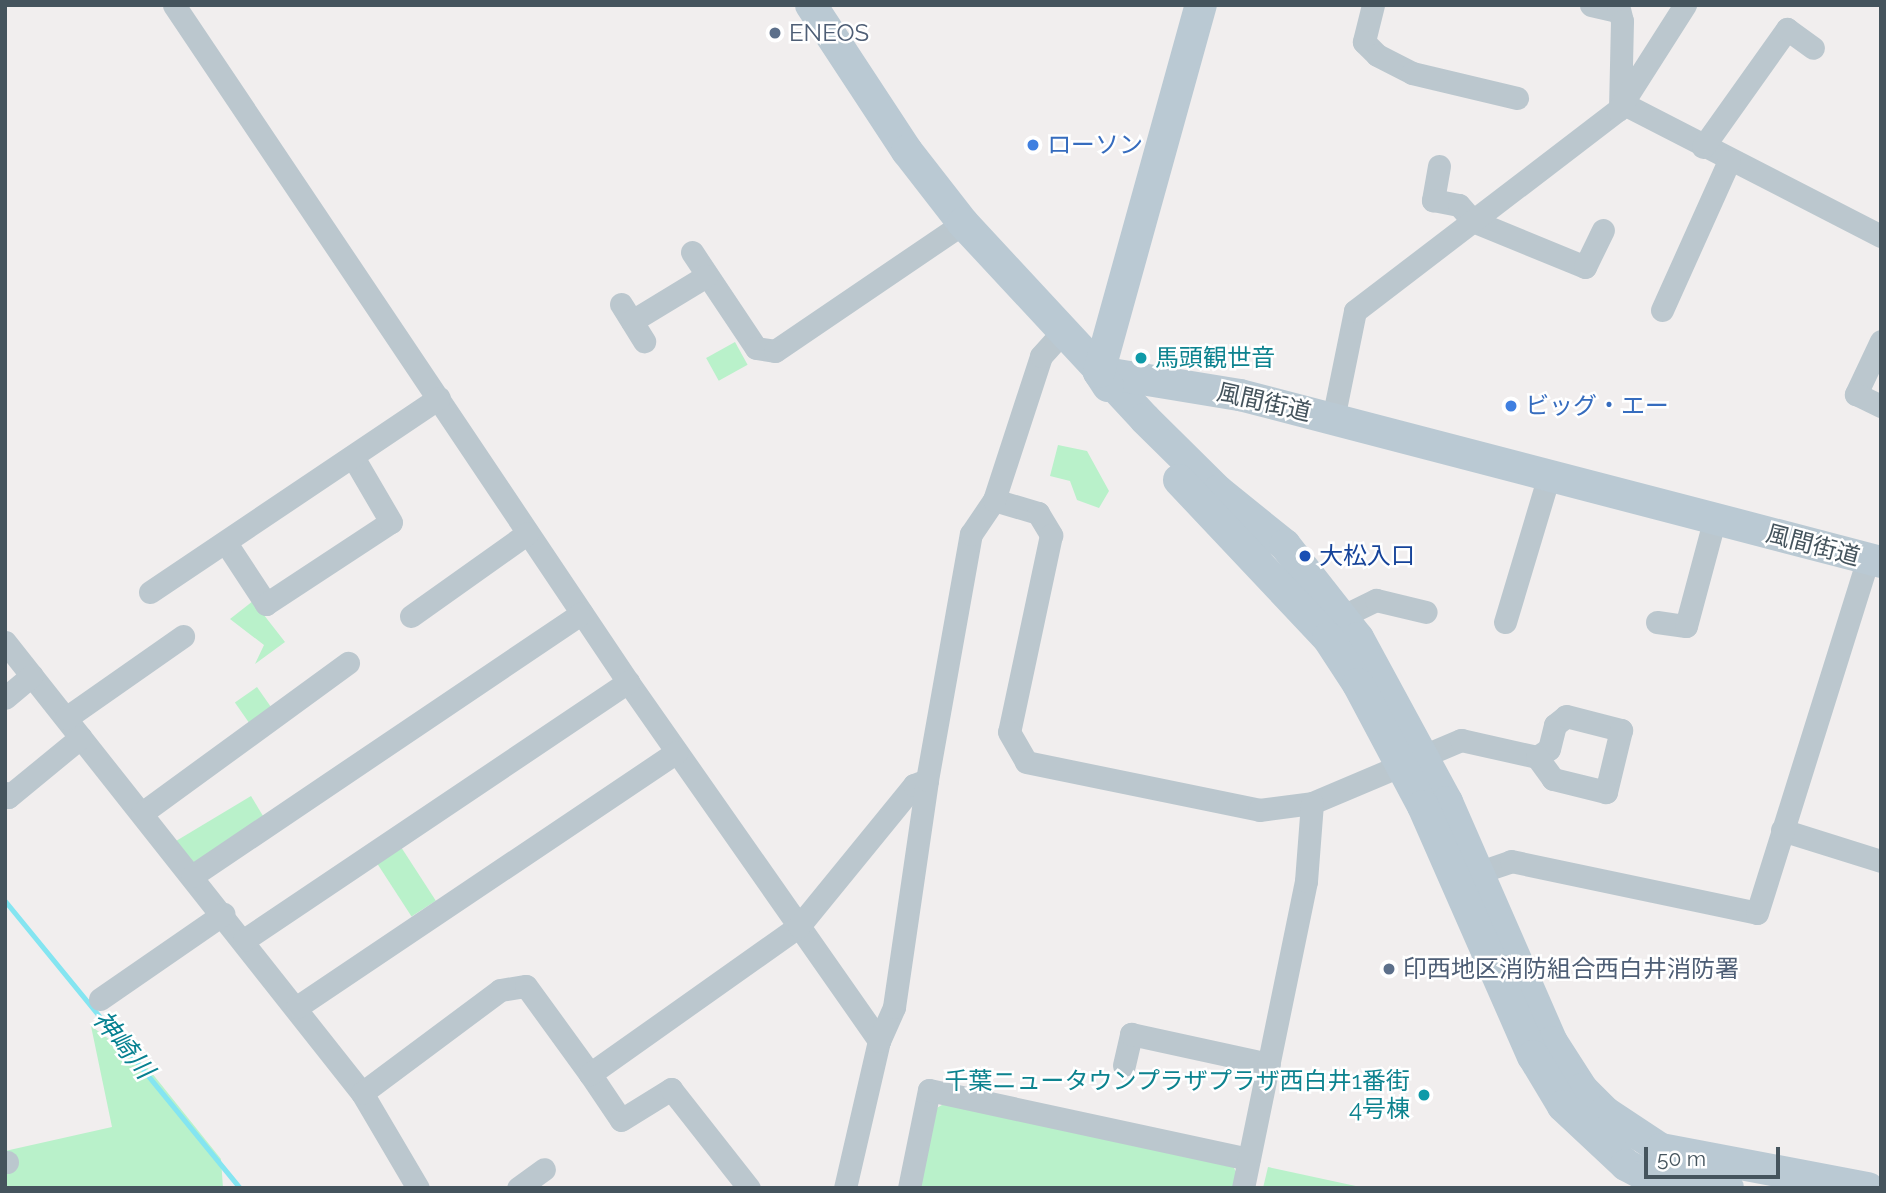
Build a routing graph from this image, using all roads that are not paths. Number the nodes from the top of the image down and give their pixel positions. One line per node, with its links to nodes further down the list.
1 (174, 5): 25 (street)
2 (811, 5): 15 (street)
3 (1201, 5): 24 (street)
4 (1373, 5): 9 (street)
5 (1591, 5): 7 (street)
6 (1685, 5): 10 (street)
7 (1618, 8): 10 (street)
8 (1813, 48): 11 (street)
9 (1517, 99)
10 (1621, 104): 11 (street); 14 (street)
11 (1703, 147): 12 (street)
12 (1729, 161): 17 (street); 20 (street)
13 (1439, 166): 14 (street)
14 (1473, 221): 16 (street); 27 (street)
15 (963, 223): 19 (street); 21 (street)
16 (1603, 230)
17 (1881, 236)
18 (692, 252): 19 (street)
19 (706, 276): 22 (street)
20 (1662, 310)
21 (1065, 329): 24 (street); 30 (street)
22 (644, 341)
23 (1881, 341): 26 (street)
24 (1099, 373): 27 (street, 風間街道); 39 (street); 52 (street)
25 (439, 398): 28 (street); 32 (street)
26 (1881, 406)
27 (1333, 419): 29 (street, 風間街道)
28 (353, 457): 33 (street); 33 (street)
29 (1549, 475): 31 (street, 風間街道); 40 (street)
30 (995, 500): 53 (street); 55 (street)
31 (1715, 518): 34 (street, 風間街道); 41 (street)
32 (528, 533): 36 (street); 38 (street)
33 (226, 543): 35 (street)
34 (1874, 560): 57 (street)
35 (150, 592)
36 (582, 612): 46 (street); 60 (street)
37 (1426, 612): 39 (street)
38 (411, 616)
39 (1341, 617): 52 (street)
40 (1505, 622)
41 (1657, 622)
42 (183, 636): 48 (street)
43 (5, 642): 45 (street)
44 (348, 663): 56 (street)
45 (32, 675): 47 (street); 48 (street)
46 (628, 682): 50 (street); 63 (street)
47 (5, 698)
48 (66, 718): 49 (street)
49 (81, 737): 54 (street); 56 (street)
50 (676, 752): 62 (street); 65 (street)
51 (1537, 757): 52 (street)
52 (1410, 759): 55 (street); 59 (street); 73 (street)
53 (927, 779): 62 (street); 66 (street)
54 (5, 793)
55 (1312, 803): 67 (street)
56 (142, 813): 60 (street)
57 (1782, 831): 58 (street); 59 (street)
58 (1881, 861)
59 (1477, 873): 73 (street)
60 (192, 876): 61 (street)
61 (223, 914): 63 (street); 64 (street)
62 (799, 926): 66 (street); 69 (street)
63 (244, 940): 65 (street)
64 (100, 999)
65 (297, 1007): 70 (street)
66 (879, 1041): 77 (street)
67 (1269, 1064): 68 (street); 71 (street)
68 (1124, 1065)
69 (590, 1074): 70 (street); 76 (street)
70 (362, 1093): 74 (street)
71 (1249, 1159): 78 (street); 79 (street)
72 (544, 1170): 75 (street)
73 (1649, 1171): 80 (street); 81 (street)
74 (418, 1188)
75 (518, 1188)
76 (749, 1188)
77 (845, 1188)
78 (909, 1188)
79 (1243, 1188)
80 (1728, 1188)
81 (1868, 1188)

